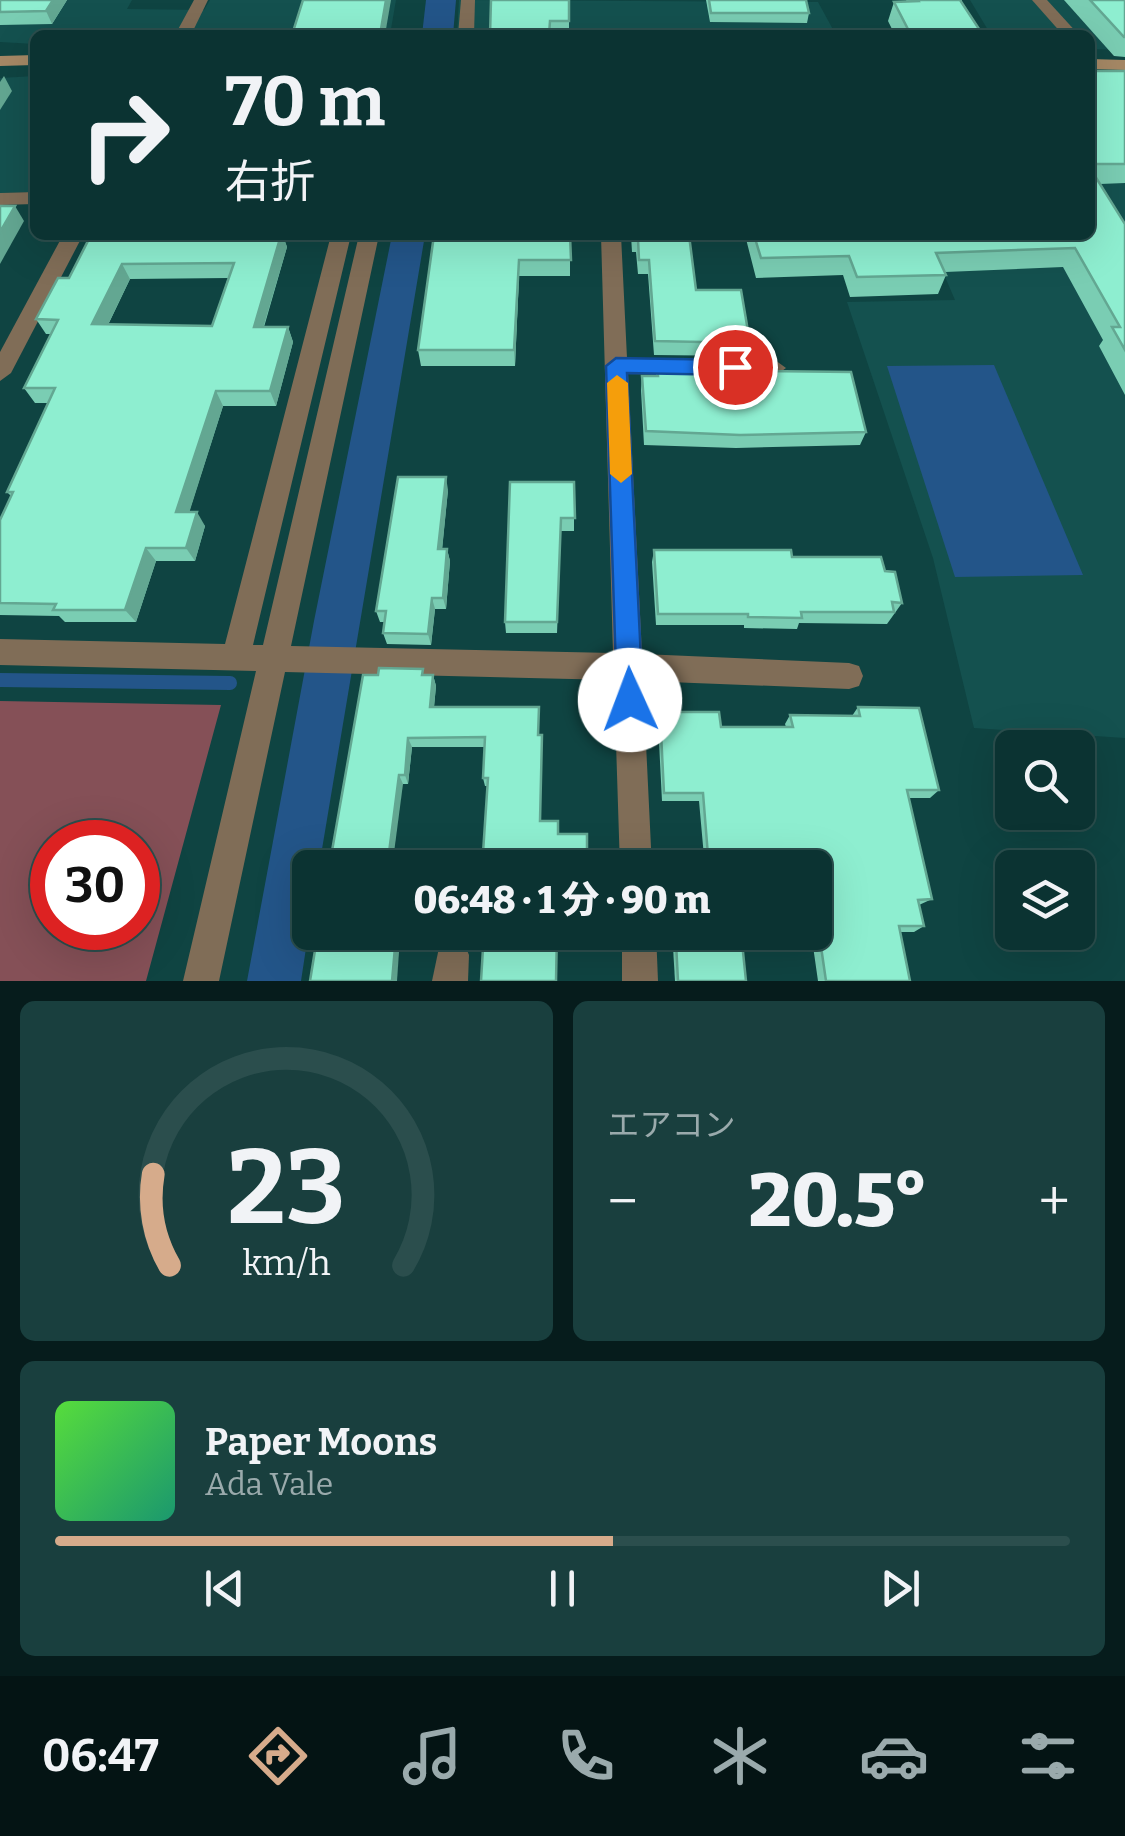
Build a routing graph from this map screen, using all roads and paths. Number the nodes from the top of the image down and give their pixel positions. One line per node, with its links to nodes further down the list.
1 (202, 0): 4 (street)
2 (468, 0): 5 (street)
3 (1039, 0): 6 (street)
4 (186, 30)
5 (466, 30)
6 (1067, 30)
7 (30, 60): 8 (street)
8 (0, 61)
9 (1095, 62): 10 (street)
10 (1125, 66)
11 (0, 198): 12 (street)
12 (30, 198)
13 (70, 240): 19 (street)
14 (340, 240): 21 (street)
15 (368, 240): 22 (street)
16 (611, 240): 17 (street)
17 (616, 366): 18 (street); 23 (street)
18 (775, 368)
19 (0, 374)
20 (0, 652): 21 (street)
21 (236, 656): 22 (street)
22 (284, 657): 23 (street); 27 (street)
23 (629, 666): 24 (street); 25 (street)
24 (849, 676)
25 (635, 850)
26 (639, 950): 28 (street)
27 (201, 981)
28 (640, 981)

